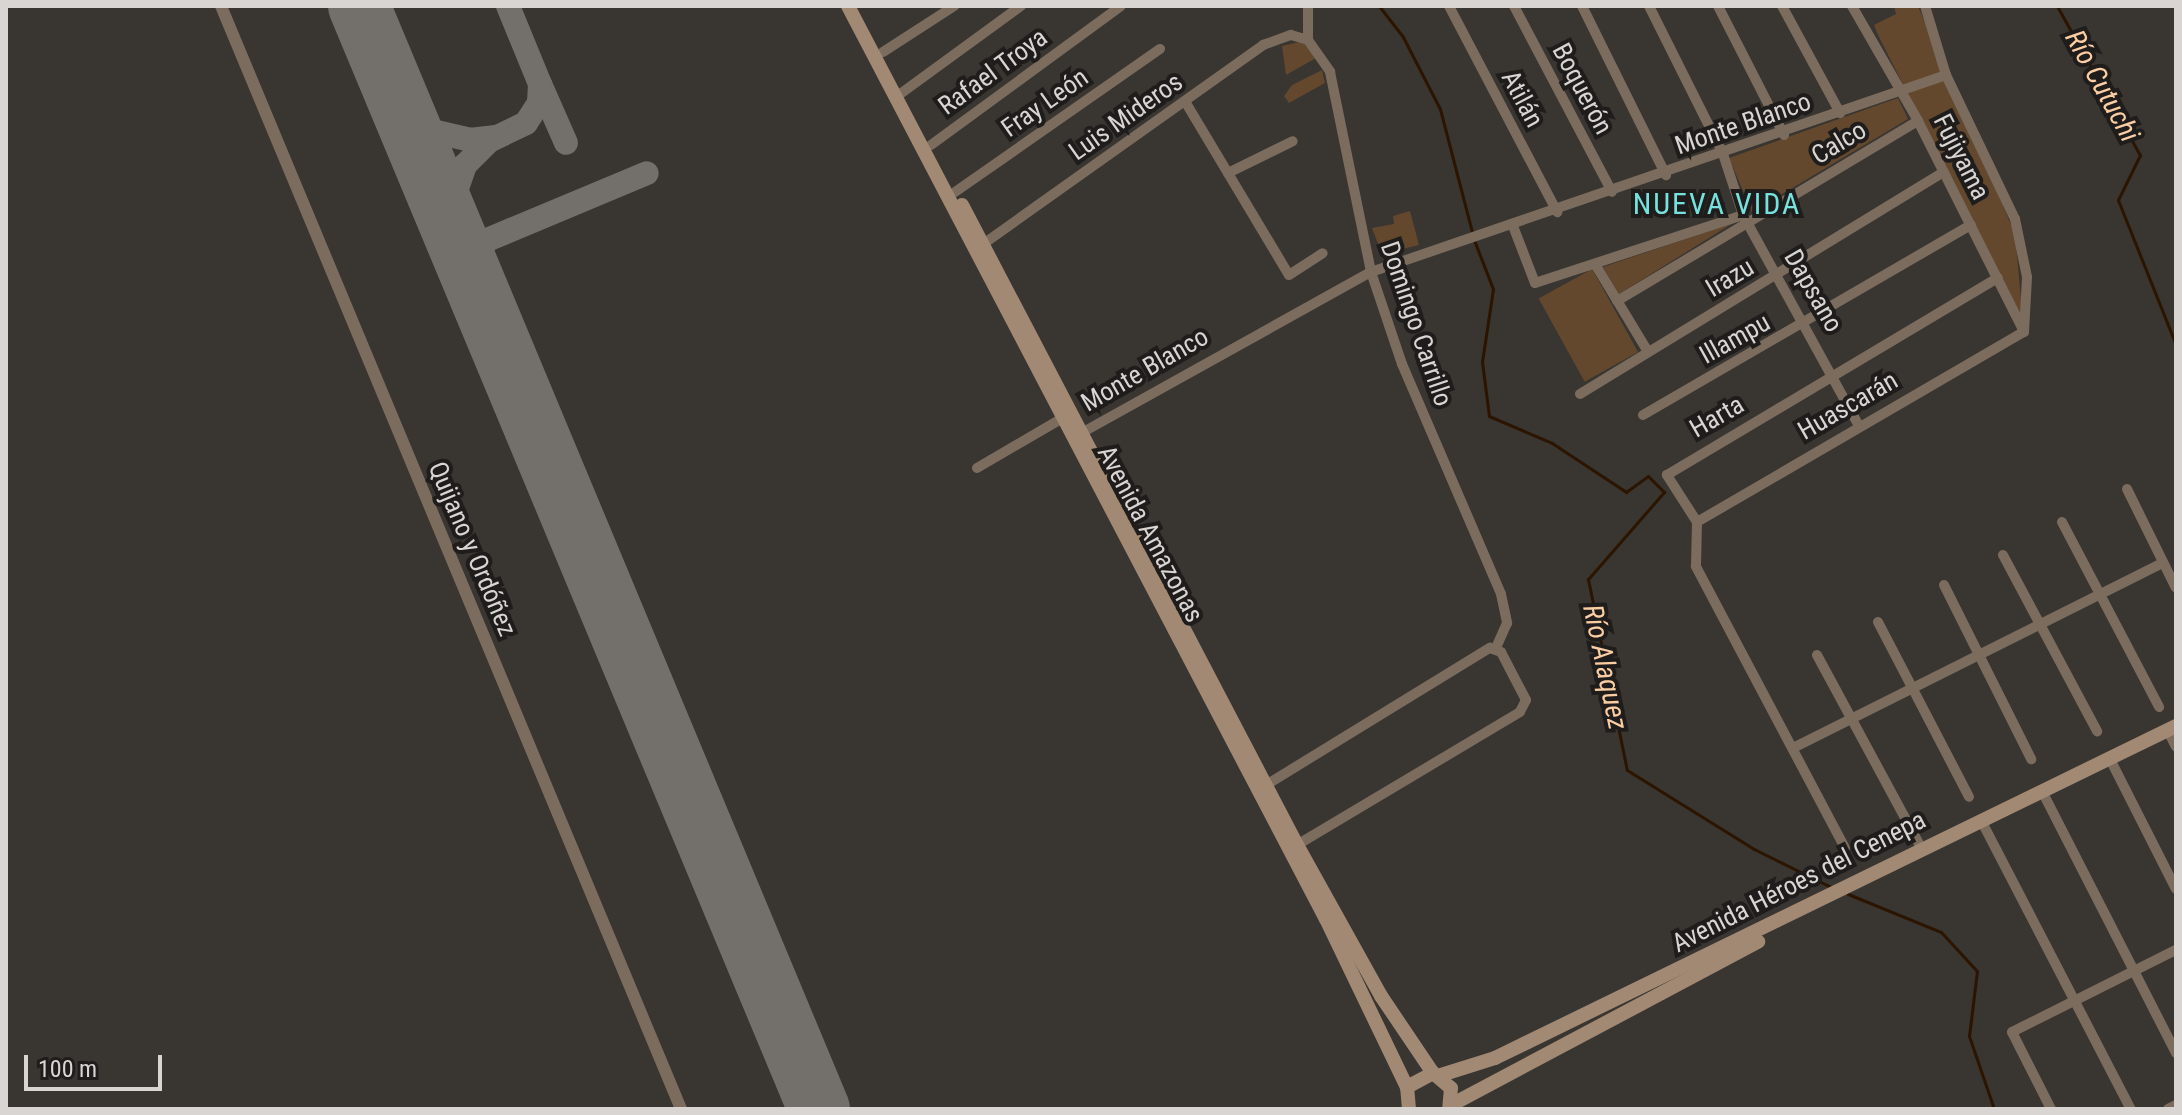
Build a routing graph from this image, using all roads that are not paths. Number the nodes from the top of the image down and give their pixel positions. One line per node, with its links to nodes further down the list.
1 (221, 6): 93 (street, Quijano y Ordóñez)
2 (848, 6): 21 (main road, Avenida Amazonas)
3 (859, 6): 18 (main road, Avenida Amazonas)
4 (954, 6): 18 (street)
5 (1021, 6): 21 (street)
6 (1121, 6): 27 (street, Rafael Troya)
7 (1308, 6): 16 (street)
8 (1449, 6): 34 (street, Atilán)
9 (1514, 6): 33 (street, Boquerón)
10 (1582, 6): 31 (street)
11 (1649, 6): 28 (street, Dapsano)
12 (1718, 6): 25 (street)
13 (1782, 6): 23 (street)
14 (1852, 6): 20 (street, Fujiyama)
15 (1925, 6): 19 (street)
16 (1308, 40): 22 (street, Luis Mideros); 41 (street, Domingo Carrillo)
17 (1160, 49): 32 (street, Fray León)
18 (883, 52): 21 (main road, Avenida Amazonas)
19 (1946, 75): 20 (street, Monte Blanco); 46 (street)
20 (1902, 89): 23 (street, Monte Blanco); 24 (street, Fujiyama)
21 (900, 94): 27 (main road, Avenida Amazonas); 38 (main road, Avenida Amazonas)
22 (1186, 103): 30 (street); 38 (street, Luis Mideros)
23 (1840, 113): 25 (street, Monte Blanco)
24 (1918, 121): 29 (street, Fujiyama); 35 (street, Calco)
25 (1784, 135): 28 (street, Monte Blanco)
26 (1293, 141): 30 (street)
27 (931, 145): 32 (main road, Avenida Amazonas)
28 (1723, 154): 31 (street, Monte Blanco); 35 (street, Dapsano)
29 (1943, 172): 36 (street, Fujiyama); 42 (street, Irazu)
30 (1228, 173): 39 (street)
31 (1666, 175): 33 (street, Monte Blanco)
32 (955, 192): 38 (main road, Avenida Amazonas)
33 (1612, 192): 34 (street, Monte Blanco)
34 (1557, 212): 37 (street, Monte Blanco)
35 (1746, 219): 40 (street); 42 (street, Dapsano); 44 (street, Calco)
36 (1971, 225): 43 (street, Fujiyama); 45 (street, Illampu)
37 (1513, 226): 40 (street); 41 (street, Monte Blanco)
38 (978, 248): 51 (main road, Avenida Amazonas); 53 (main road, Avenida Amazonas)
39 (1323, 253)
40 (1595, 264): 44 (street)
41 (1371, 272): 53 (street, Monte Blanco); 65 (street, Domingo Carrillo)
42 (1778, 275): 45 (street, Dapsano); 47 (street, Irazu)
43 (1998, 278): 46 (street, Fujiyama); 48 (street, Harta)
44 (1617, 301): 47 (street)
45 (1807, 324): 48 (street, Dapsano); 50 (street, Illampu)
46 (2024, 332): 52 (street, Huascarán)
47 (1648, 352): 49 (street, Irazu)
48 (1834, 374): 52 (street, Dapsano); 56 (street, Harta)
49 (1580, 394)
50 (1643, 415)
51 (1061, 419): 53 (main road, Avenida Amazonas); 54 (street)
52 (1858, 424): 56 (street, Huascarán)
53 (1076, 436): 76 (main road, Avenida Amazonas); 90 (main road, Avenida Amazonas)
54 (977, 468)
55 (2127, 489): 59 (street)
56 (1697, 522): 73 (street)
57 (2062, 522): 62 (street)
58 (2003, 555): 64 (street)
59 (2163, 563): 61 (street); 62 (street)
60 (1944, 585): 67 (street)
61 (2176, 588)
62 (2100, 594): 64 (street); 69 (street)
63 (1878, 622): 68 (street)
64 (2040, 625): 67 (street); 71 (street)
65 (1496, 648): 76 (street); 80 (street)
66 (1817, 655): 70 (street)
67 (1978, 655): 68 (street); 74 (street)
68 (1913, 689): 70 (street); 78 (street)
69 (2159, 707)
70 (1852, 720): 73 (street); 82 (street)
71 (2097, 731)
72 (2175, 736): 75 (main road, Avenida Héroes del Cenepa); 82 (main road, Avenida Héroes del Cenepa)
73 (1795, 747): 81 (street)
74 (2031, 759)
75 (2112, 763): 77 (main road, Avenida Héroes del Cenepa); 83 (street)
76 (1266, 785): 80 (main road, Avenida Amazonas)
77 (2044, 795): 79 (main road, Avenida Héroes del Cenepa); 86 (street)
78 (1969, 797)
79 (1984, 826): 82 (main road, Avenida Héroes del Cenepa); 87 (street)
80 (1297, 845): 89 (main road, Avenida Amazonas)
81 (1845, 848)
82 (1913, 854): 84 (main road, Avenida Héroes del Cenepa)
83 (2176, 889)
84 (1776, 928): 89 (main road, Avenida Héroes del Cenepa); 92 (main road, Avenida Héroes del Cenepa)
85 (2176, 950): 86 (street)
86 (2134, 971): 87 (street); 88 (street)
87 (2074, 1000): 95 (street); 96 (street)
88 (2176, 1053)
89 (1437, 1074): 90 (main road, Avenida Héroes del Cenepa); 92 (main road, Avenida Amazonas)
90 (1407, 1087): 94 (main road)
91 (2176, 1105): 97 (street)
92 (1450, 1107)
93 (681, 1109)
94 (1409, 1109)
95 (2051, 1109)
96 (2131, 1109)
97 (2168, 1109)

